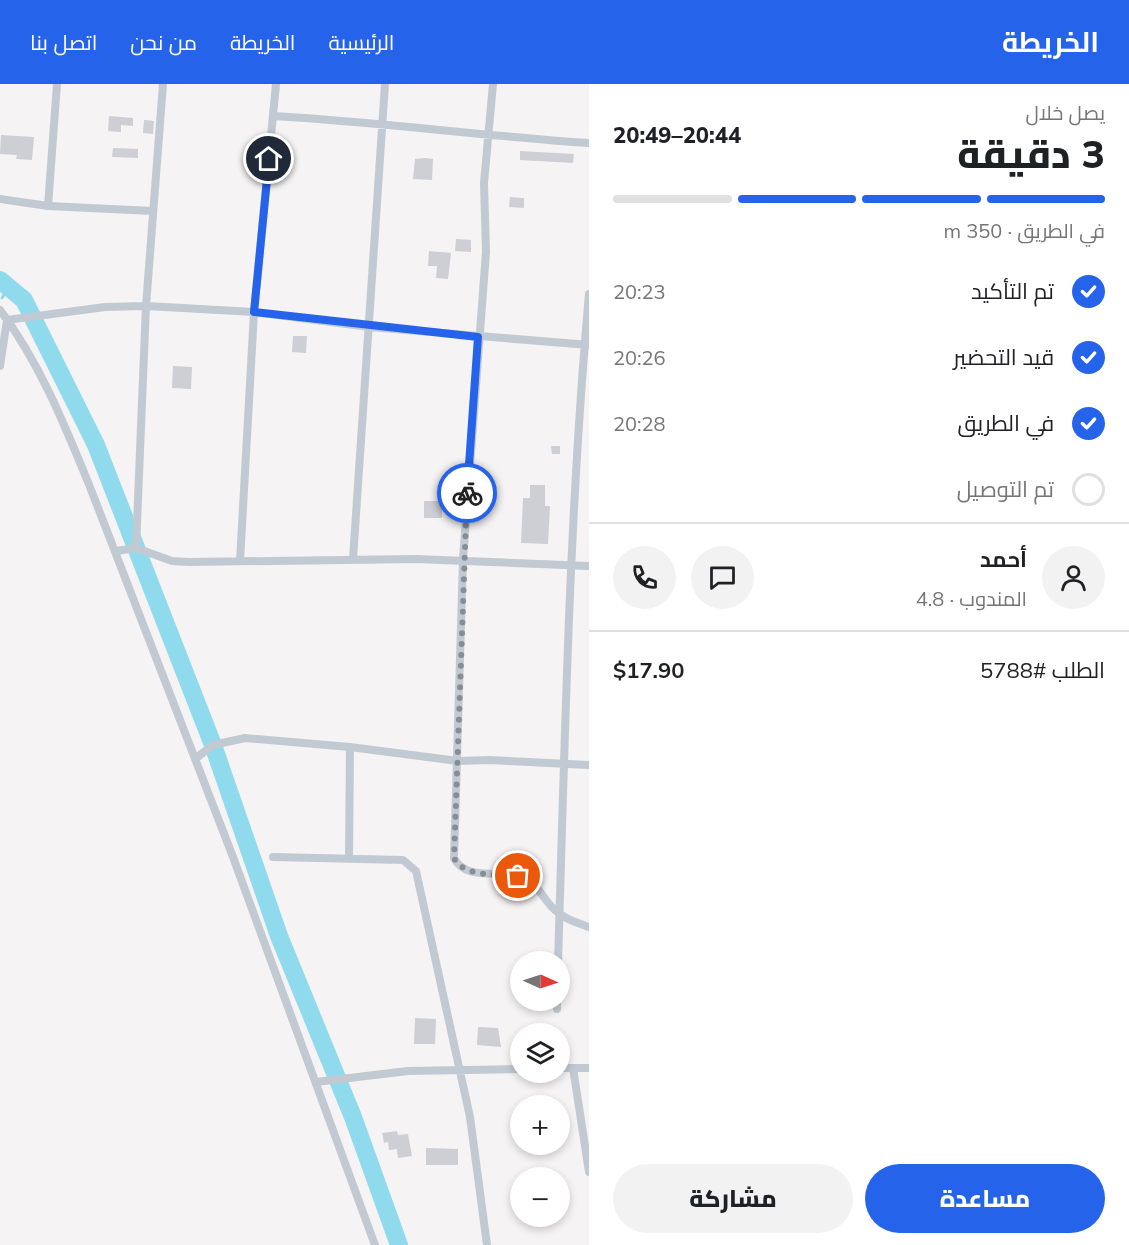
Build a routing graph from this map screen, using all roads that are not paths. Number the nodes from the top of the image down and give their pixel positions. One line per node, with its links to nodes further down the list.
1 (57, 84): 11 (street)
2 (163, 84): 12 (street)
3 (276, 84): 6 (street)
4 (385, 84): 7 (street)
5 (493, 84): 8 (street)
6 (274, 116): 7 (street); 16 (street)
7 (382, 122): 8 (street); 18 (street)
8 (489, 136): 9 (street); 19 (street)
9 (589, 143)
10 (0, 199): 11 (street)
11 (48, 206): 12 (street)
12 (153, 211): 14 (street)
13 (589, 294): 20 (street)
14 (146, 306): 16 (street); 17 (street); 22 (street)
15 (0, 310): 17 (street)
16 (254, 312): 18 (street); 26 (street)
17 (7, 320): 21 (street); 23 (street)
18 (369, 327): 19 (street); 24 (street)
19 (478, 337): 20 (street); 25 (street)
20 (587, 345): 27 (street)
21 (0, 366)
22 (136, 548): 23 (street); 26 (street)
23 (116, 551): 30 (street)
24 (353, 559): 25 (street); 26 (street)
25 (463, 559): 27 (street); 31 (street)
26 (240, 561)
27 (571, 565): 28 (street); 32 (street)
28 (589, 566)
29 (350, 747): 30 (street); 31 (street); 35 (street)
30 (195, 759): 43 (street)
31 (458, 761): 32 (street); 36 (street)
32 (563, 764): 33 (street); 36 (street)
33 (589, 765)
34 (273, 856): 35 (street)
35 (349, 858): 41 (street)
36 (560, 914): 37 (street); 38 (street)
37 (589, 927)
38 (558, 951)
39 (573, 1068): 40 (street); 44 (street)
40 (589, 1068)
41 (459, 1069): 42 (street); 43 (street); 46 (street)
42 (510, 1069)
43 (316, 1082): 45 (street)
44 (589, 1172)
45 (375, 1245)
46 (487, 1245)

